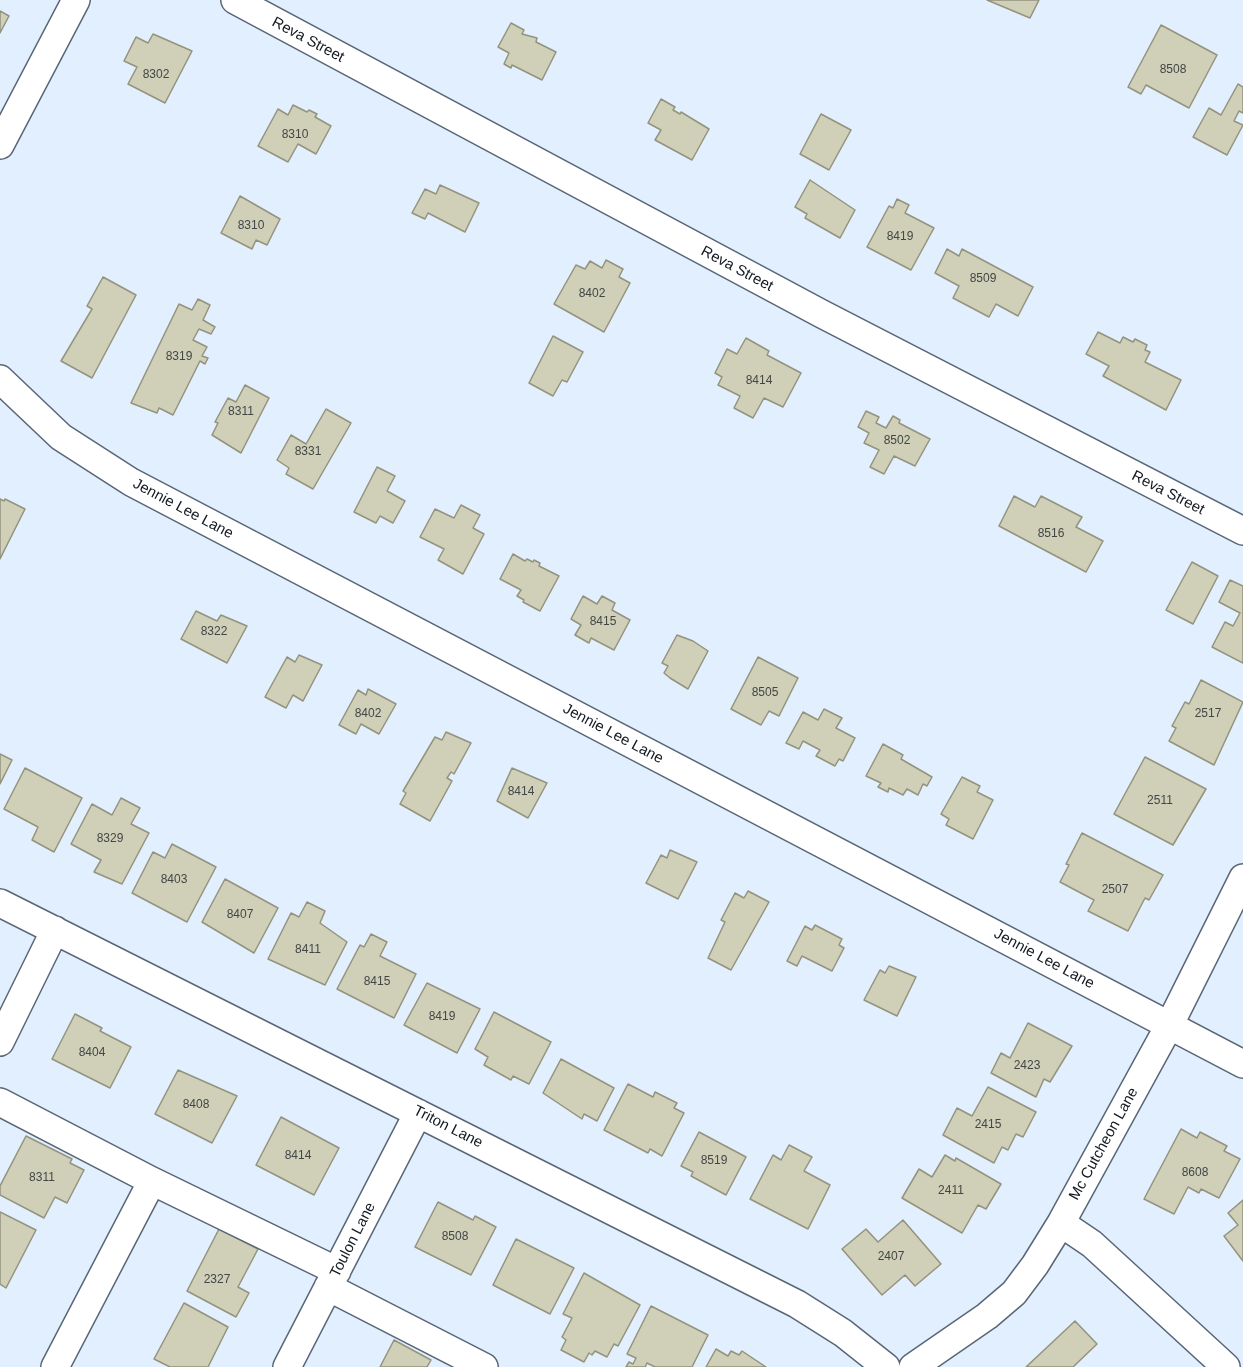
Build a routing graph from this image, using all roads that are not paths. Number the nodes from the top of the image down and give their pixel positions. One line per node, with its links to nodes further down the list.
1 (76, 0): 3 (street)
2 (234, 0): 5 (street, Reva Street)
3 (0, 146)
4 (0, 379): 9 (street, Jennie Lee Lane)
5 (1243, 531)
6 (1243, 878): 9 (street, Mc Cutcheon Lane)
7 (0, 903): 8 (street, Triton Lane)
8 (56, 930): 10 (street); 13 (street, Triton Lane)
9 (1170, 1024): 11 (street, Jennie Lee Lane); 15 (street, Mc Cutcheon Lane)
10 (0, 1042)
11 (1243, 1064)
12 (0, 1102): 14 (street)
13 (418, 1113): 16 (street, Toulon Lane); 20 (street, Triton Lane)
14 (152, 1181): 16 (street); 17 (street)
15 (1061, 1223): 21 (street, Mc Cutcheon Lane); 22 (street)
16 (332, 1279): 18 (street, Toulon Lane); 19 (street)
17 (55, 1367)
18 (286, 1367)
19 (484, 1367)
20 (886, 1367)
21 (913, 1367)
22 (1226, 1367)

